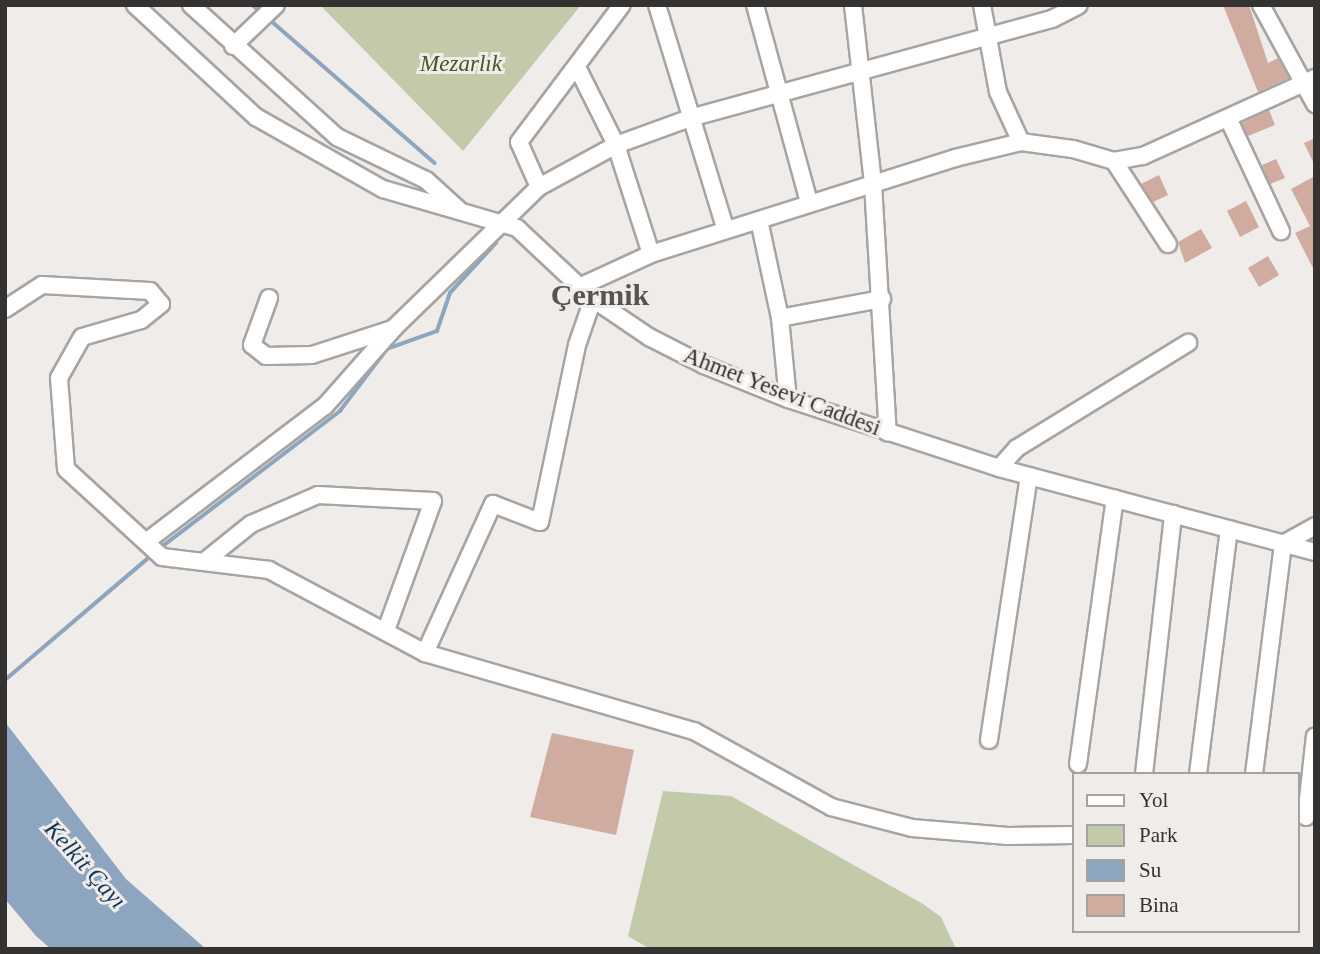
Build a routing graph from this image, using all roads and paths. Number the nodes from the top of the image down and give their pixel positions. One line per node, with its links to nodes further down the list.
1 (135, 5): 26 (street, Ahmet Yesevi Caddesi)
2 (191, 5): 12 (street)
3 (276, 5): 12 (street)
4 (622, 5): 13 (street)
5 (657, 5): 19 (street)
6 (755, 5): 16 (street)
7 (853, 5): 14 (street)
8 (982, 5): 11 (street)
9 (1079, 5): 11 (street)
10 (1261, 5): 15 (street)
11 (988, 35): 14 (street); 20 (street)
12 (233, 46): 26 (street)
13 (577, 66): 21 (street); 24 (street)
14 (859, 71): 16 (street); 23 (street)
15 (1309, 81): 17 (street); 18 (street)
16 (780, 92): 19 (street); 25 (street)
17 (1315, 104)
18 (1228, 117): 22 (street); 30 (street)
19 (690, 118): 21 (street); 29 (street)
20 (1021, 142): 22 (street); 23 (street)
21 (615, 145): 24 (street); 32 (street)
22 (1114, 161): 31 (street)
23 (873, 184): 25 (street); 36 (street)
24 (539, 187): 28 (street)
25 (809, 203): 27 (street)
26 (461, 212): 28 (street, Ahmet Yesevi Caddesi)
27 (759, 220): 29 (street); 38 (street)
28 (502, 223): 33 (street, Ahmet Yesevi Caddesi); 39 (street)
29 (726, 230): 32 (street)
30 (1282, 231)
31 (1168, 244)
32 (651, 254): 33 (street)
33 (579, 287): 35 (street, Ahmet Yesevi Caddesi)
34 (269, 298): 39 (street)
35 (593, 299): 41 (street, Ahmet Yesevi Caddesi); 54 (street)
36 (882, 299): 38 (street); 42 (street)
37 (5, 309): 50 (street)
38 (780, 318): 41 (street)
39 (394, 328): 50 (street)
40 (1188, 342): 43 (street)
41 (788, 399): 42 (street, Ahmet Yesevi Caddesi)
42 (888, 433): 43 (street, Ahmet Yesevi Caddesi)
43 (999, 468): 44 (street, Ahmet Yesevi Caddesi)
44 (1029, 476): 45 (street, Ahmet Yesevi Caddesi); 56 (street)
45 (1115, 499): 46 (street, Ahmet Yesevi Caddesi); 57 (street)
46 (1173, 514): 48 (street, Ahmet Yesevi Caddesi); 58 (street)
47 (1315, 526): 49 (street)
48 (1230, 529): 49 (street, Ahmet Yesevi Caddesi); 59 (street)
49 (1283, 544): 51 (street, Ahmet Yesevi Caddesi); 60 (street)
50 (154, 548): 52 (street)
51 (1315, 552)
52 (205, 561): 53 (street); 53 (street)
53 (386, 630): 54 (street)
54 (425, 653): 62 (street)
55 (1315, 736): 61 (street)
56 (989, 740)
57 (1079, 764)
58 (1144, 772)
59 (1198, 772)
60 (1254, 772)
61 (1306, 817)
62 (1072, 835)

